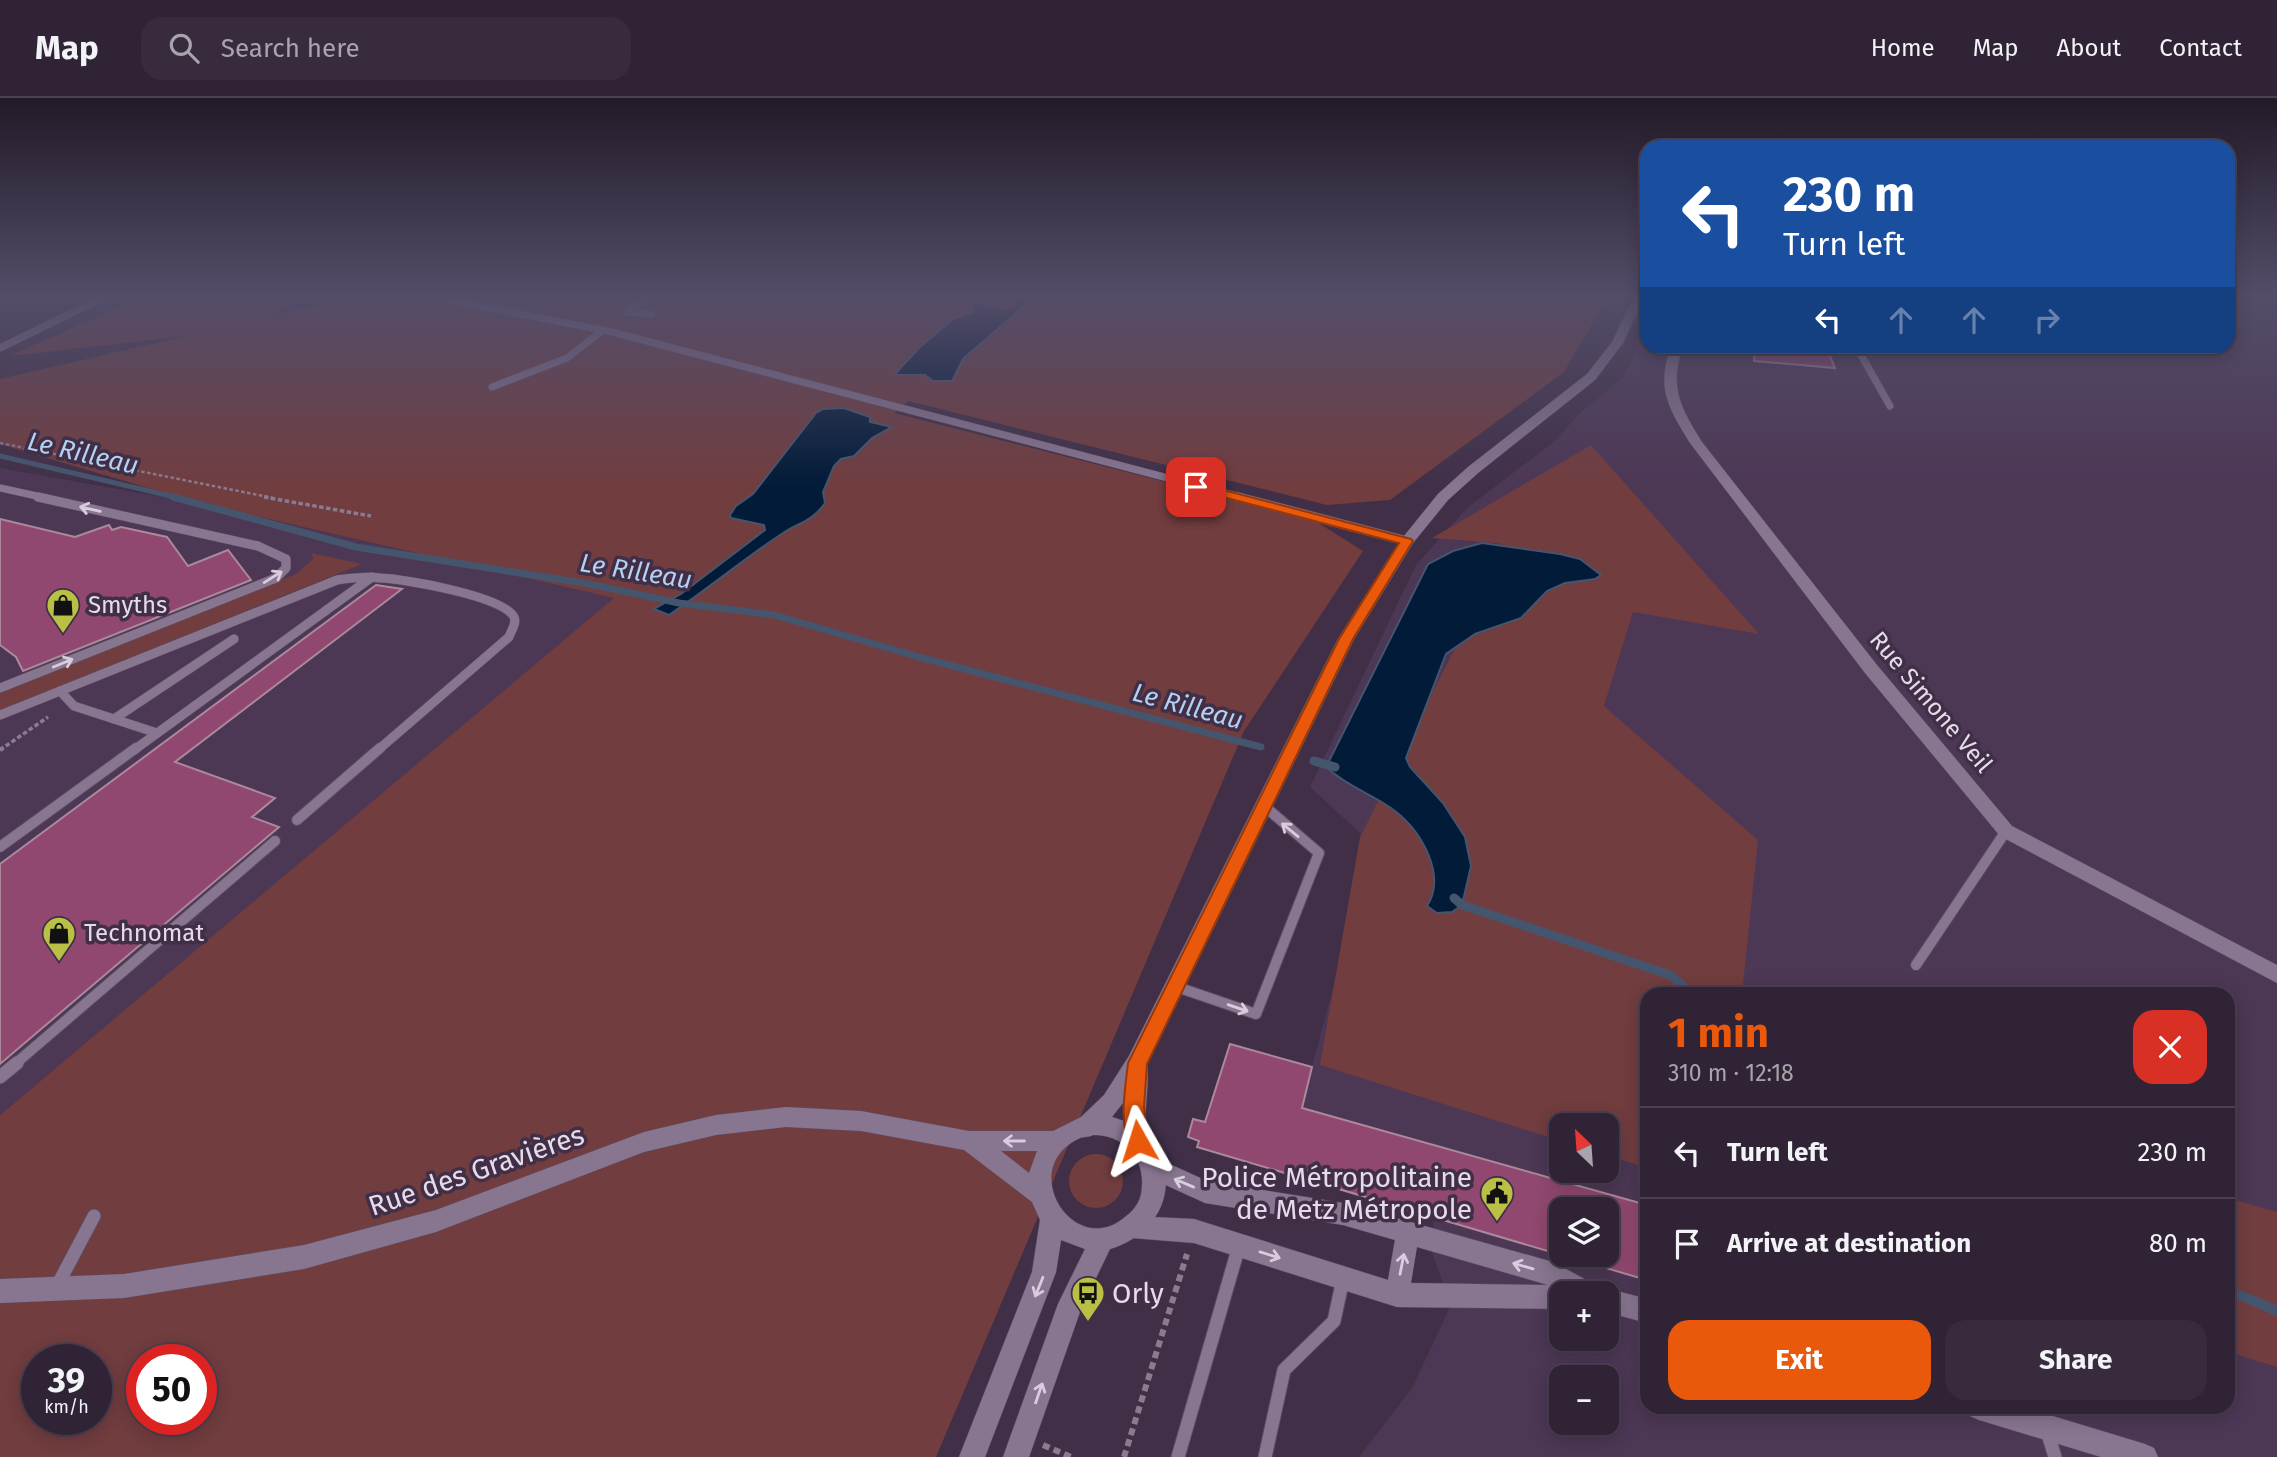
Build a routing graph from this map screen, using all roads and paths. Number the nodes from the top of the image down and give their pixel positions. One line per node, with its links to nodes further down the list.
1 (563, 359): 6 (lane)
2 (715, 359): 11 (lane)
3 (1604, 359): 11 (main road)
4 (1671, 359): 23 (main road, Rue Simone Veil)
5 (1864, 359): 7 (lane)
6 (492, 387)
7 (1890, 406)
8 (0, 443): 10 (path)
9 (0, 488): 14 (lane, one-way to 9)
10 (372, 516)
11 (1407, 541): 21 (main road)
12 (372, 576): 15 (lane); 19 (lane); 22 (lane)
13 (234, 639): 18 (lane)
14 (0, 688)
15 (60, 691): 16 (lane); 18 (lane)
16 (0, 715)
17 (48, 717): 20 (path)
18 (114, 719): 19 (lane)
19 (157, 733): 25 (lane)
20 (3, 749)
21 (1263, 805): 28 (main road); 28 (lane, one-way to 21)
22 (297, 820)
23 (2007, 831): 26 (lane); 27 (main road, Rue Simone Veil)
24 (275, 841): 30 (lane)
25 (0, 847)
26 (1916, 965)
27 (2277, 975)
28 (1174, 986): 29 (main road)
29 (1137, 1063): 31 (main road); 34 (main road)
30 (0, 1077)
31 (1085, 1128): 33 (main road); 34 (main road)
32 (970, 1141): 33 (main road, Rue des Gravières, one-way to 32); 36 (main road, Rue des Gravières); 46 (main road, Rue des Gravières)
33 (1058, 1141): 36 (main road)
34 (1138, 1141): 35 (main road)
35 (1154, 1167): 39 (main road); 41 (main road, one-way to 35)
36 (1039, 1194): 38 (main road)
37 (94, 1216): 46 (lane)
38 (1052, 1220): 42 (main road); 54 (main road, one-way to 54)
39 (1132, 1227): 40 (main road); 42 (main road)
40 (1194, 1231): 43 (main road); 56 (path)
41 (1408, 1233): 45 (main road, one-way to 41); 48 (main road, one-way to 41)
42 (1103, 1238): 55 (main road, one-way to 42)
43 (1239, 1246): 44 (main road, one-way to 44); 57 (lane)
44 (1343, 1278): 48 (main road); 58 (lane)
45 (1565, 1281)
46 (55, 1290): 47 (main road, Rue des Gravières)
47 (2, 1294)
48 (1396, 1295): 49 (main road)
49 (1549, 1297)
50 (1619, 1303): 51 (main road)
51 (1640, 1309)
52 (2003, 1414): 53 (main road)
53 (2045, 1426): 59 (lane); 60 (main road)
54 (972, 1457)
55 (1016, 1457)
56 (1124, 1457)
57 (1178, 1457)
58 (1265, 1457)
59 (2055, 1457)
60 (2145, 1457)

